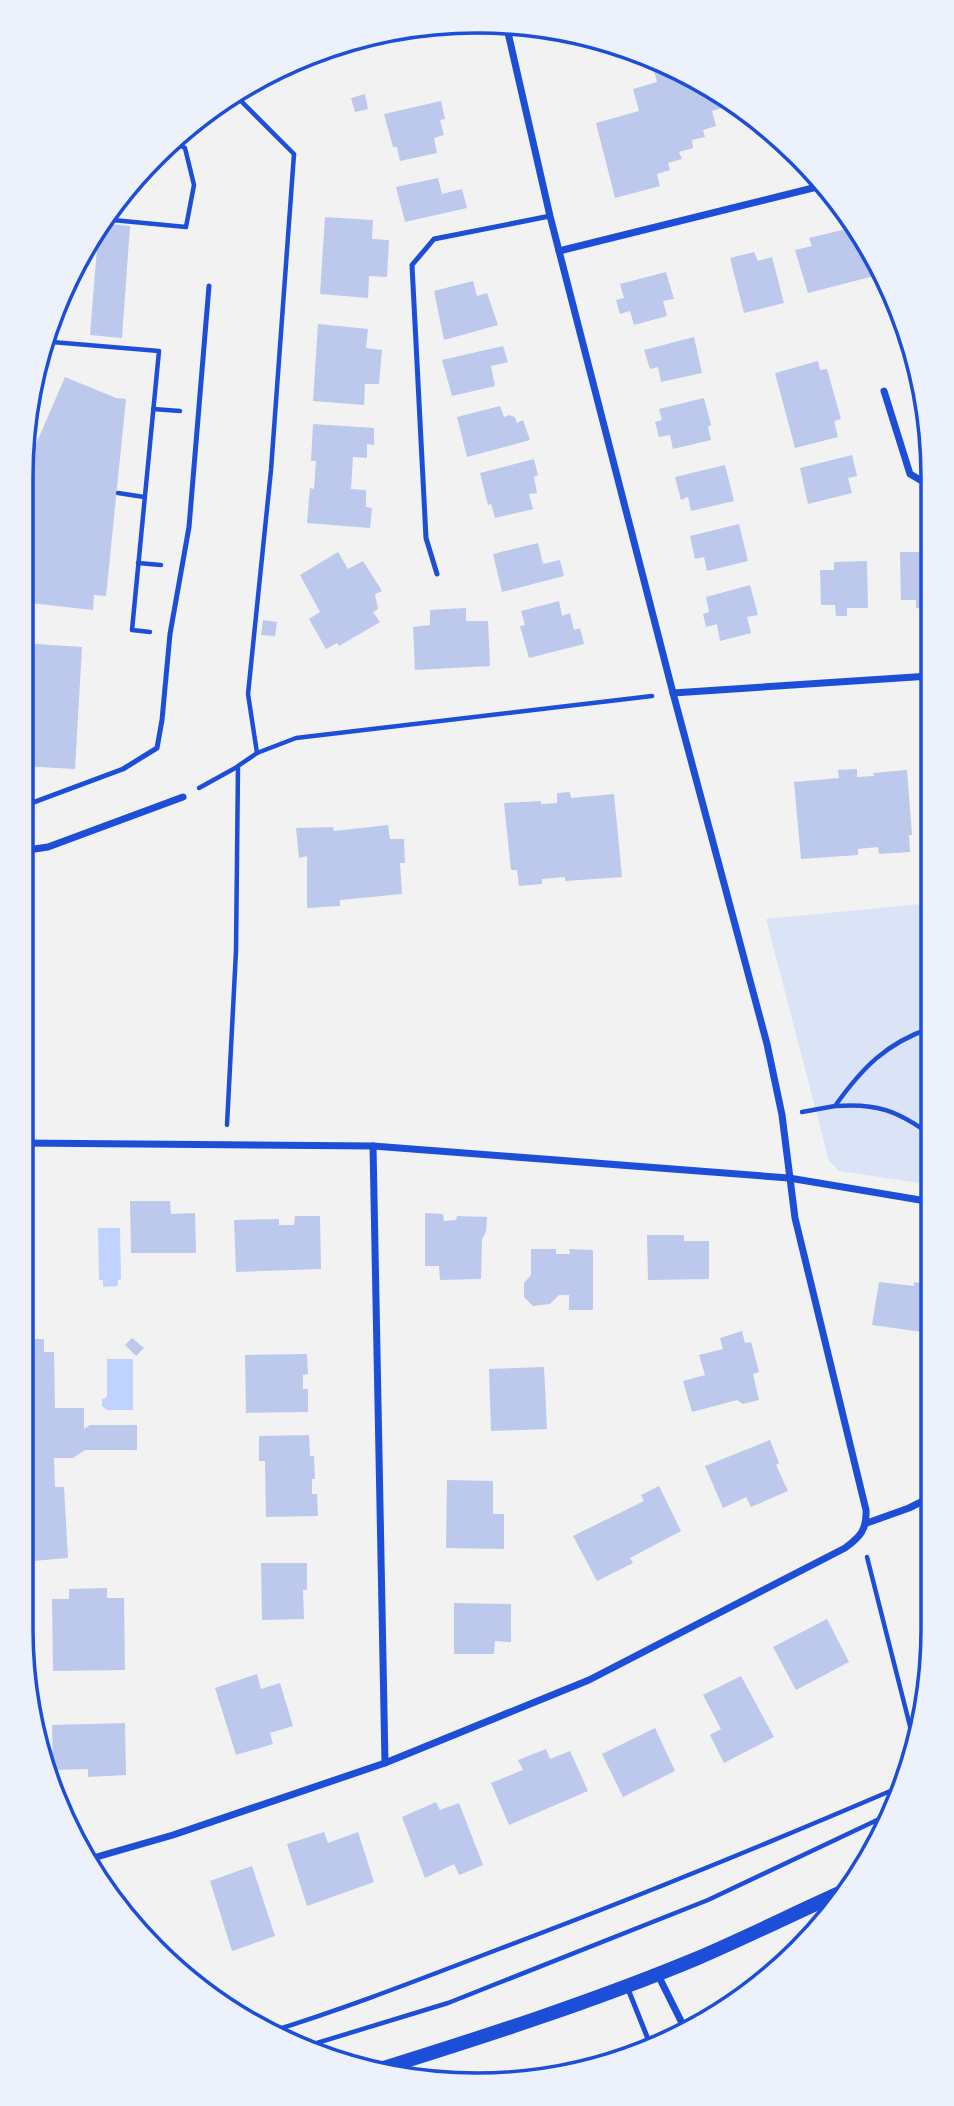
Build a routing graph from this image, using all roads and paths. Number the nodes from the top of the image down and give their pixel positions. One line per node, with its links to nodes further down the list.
1 (508, 34): 5 (street)
2 (241, 101): 18 (path)
3 (181, 146): 6 (path)
4 (814, 188): 7 (street)
5 (550, 216): 7 (street); 14 (lane)
6 (115, 220)
7 (559, 251): 17 (street)
8 (209, 286): 15 (lane)
9 (54, 342): 13 (path)
10 (884, 391): 11 (street)
11 (921, 480)
12 (118, 493): 13 (path)
13 (145, 497): 15 (path)
14 (438, 574)
15 (170, 634): 21 (lane)
16 (921, 677): 17 (street)
17 (673, 693): 18 (path); 25 (street)
18 (257, 753): 19 (path)
19 (238, 766): 20 (path); 28 (path)
20 (183, 797): 22 (street)
21 (33, 803)
22 (33, 849)
23 (921, 1032): 24 (path)
24 (835, 1106): 25 (path); 26 (path)
25 (782, 1115): 30 (street)
26 (921, 1128)
27 (33, 1143): 28 (street)
28 (226, 1143): 29 (street)
29 (373, 1146): 30 (street); 36 (street)
30 (789, 1178): 31 (street); 33 (street)
31 (921, 1200)
32 (921, 1502): 33 (street)
33 (867, 1522): 34 (street)
34 (861, 1536): 35 (path); 36 (street)
35 (910, 1726)
36 (385, 1763): 39 (street)
37 (890, 1791): 44 (path)
38 (877, 1820): 46 (path)
39 (97, 1857)
40 (830, 1897): 41 (main road)
41 (657, 1973): 42 (main road); 43 (street)
42 (626, 1985): 45 (lane); 47 (main road)
43 (682, 2022)
44 (283, 2028)
45 (648, 2039)
46 (317, 2043)
47 (394, 2065)

